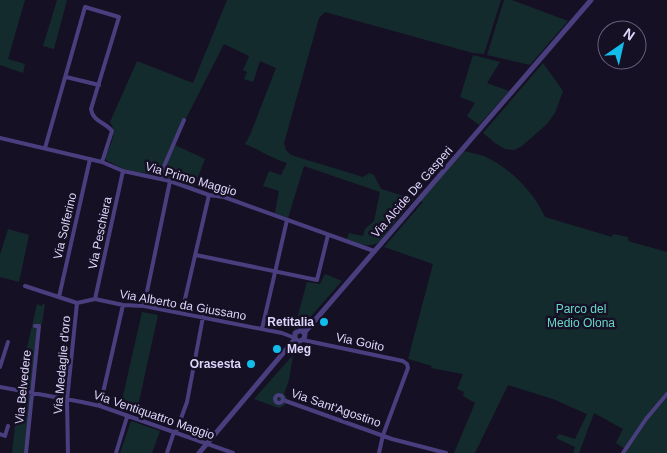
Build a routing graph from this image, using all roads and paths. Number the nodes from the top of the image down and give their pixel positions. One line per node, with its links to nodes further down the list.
1 (591, 0): 15 (street, Via Alcide De Gasperi)
2 (66, 77): 3 (street); 3 (street); 6 (street)
3 (99, 85): 8 (street)
4 (184, 120): 10 (street)
5 (0, 138): 6 (street, Via Primo Maggio)
6 (45, 148): 7 (street, Via Primo Maggio)
7 (90, 159): 8 (street, Via Primo Maggio); 19 (street, Via Solferino)
8 (102, 162): 9 (street, Via Primo Maggio)
9 (123, 171): 10 (street, Via Primo Maggio); 20 (street, Via Peschiera)
10 (161, 179): 11 (street, Via Primo Maggio)
11 (170, 181): 12 (street, Via Primo Maggio); 23 (street)
12 (209, 195): 13 (street, Via Primo Maggio); 16 (street)
13 (287, 220): 14 (street, Via Primo Maggio); 17 (street)
14 (328, 235): 15 (street, Via Primo Maggio); 17 (street)
15 (374, 251): 28 (street, Via Alcide De Gasperi)
16 (196, 255): 17 (street); 24 (street)
17 (275, 272): 27 (street)
18 (25, 286): 19 (street, Via Medaglie d'oro)
19 (59, 297): 21 (street, Via Medaglie d'oro)
20 (95, 299): 21 (street, Via Alberto da Giussano); 22 (street, Via Alberto da Giussano)
21 (77, 303): 34 (street, Via Medaglie d'oro)
22 (123, 305): 23 (street, Via Alberto da Giussano); 36 (street)
23 (144, 306): 24 (street, Via Alberto da Giussano)
24 (182, 312): 25 (street, Via Alberto da Giussano)
25 (203, 317): 27 (street, Via Alberto da Giussano); 39 (street)
26 (35, 326): 32 (street, Via Belvedere)
27 (262, 329): 28 (street, Via Alberto da Giussano)
28 (300, 336): 41 (street, Via Goito); 42 (street, Via Alcide De Gasperi)
29 (8, 342): 30 (street)
30 (0, 367)
31 (0, 387): 32 (street, Via Ventiquattro Maggio)
32 (32, 393): 34 (street, Via Ventiquattro Maggio); 45 (street, Via Belvedere)
33 (667, 394): 54 (street)
34 (67, 400): 36 (street, Via Ventiquattro Maggio); 46 (street, Via Medaglie d'oro)
35 (283, 400): 41 (street, Via Sant'Agostino)
36 (100, 406): 37 (street, Via Ventiquattro Maggio)
37 (128, 416): 39 (street, Via Ventiquattro Maggio); 47 (street)
38 (8, 426): 40 (street)
39 (175, 432): 42 (street, Via Ventiquattro Maggio); 48 (street)
40 (0, 434)
41 (383, 435): 43 (street, Via Sant'Agostino); 51 (street)
42 (207, 444): 44 (street, Via Ventiquattro Maggio); 49 (street, Via Alcide De Gasperi)
43 (428, 448): 52 (street); 53 (street, Via Sant'Agostino)
44 (226, 452): 50 (street, Via Ventiquattro Maggio)
45 (26, 453)
46 (68, 453)
47 (116, 453)
48 (167, 453)
49 (199, 453)
50 (233, 453)
51 (379, 453)
52 (426, 453)
53 (446, 453)
54 (623, 453)

